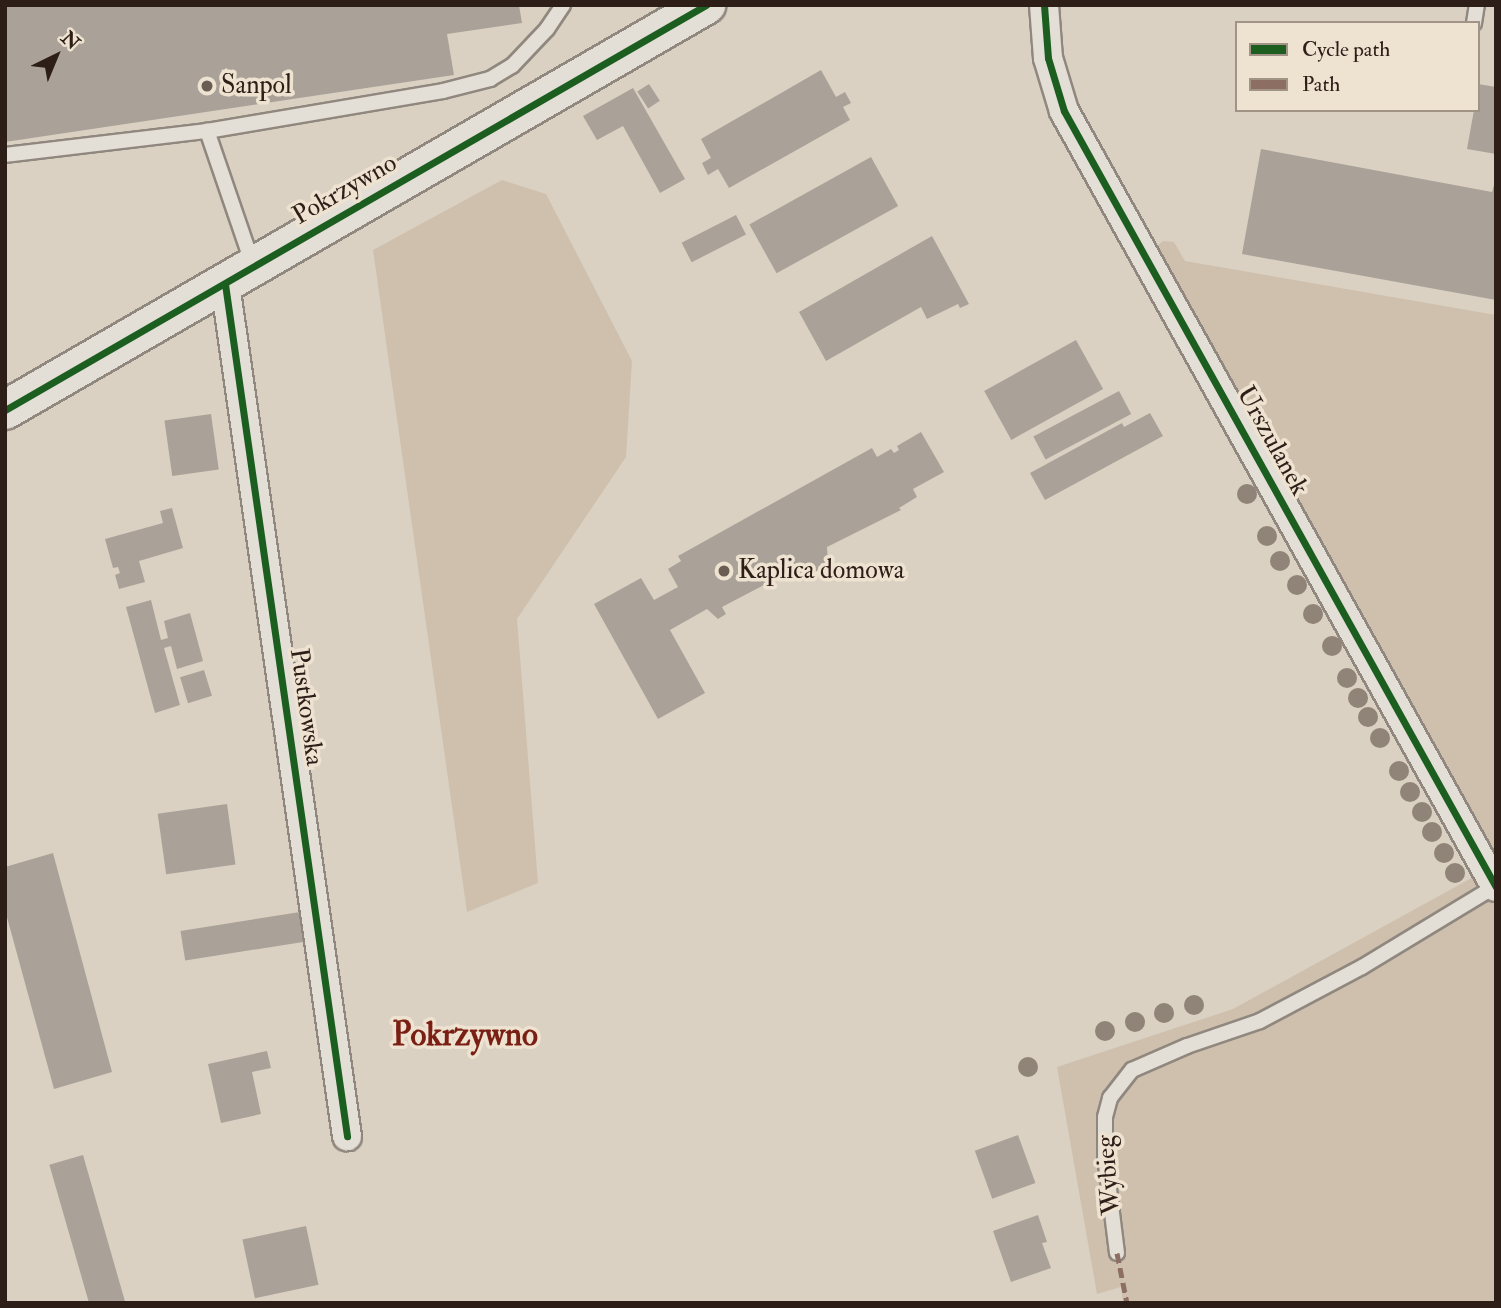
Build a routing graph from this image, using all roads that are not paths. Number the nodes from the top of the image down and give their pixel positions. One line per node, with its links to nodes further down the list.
1 (563, 5): 4 (lane)
2 (705, 5): 6 (street, Pokrzywno)
3 (1044, 5): 8 (street, Urszulanek)
4 (207, 131): 5 (lane); 6 (lane)
5 (5, 155)
6 (239, 275): 7 (street, Pokrzywno); 9 (street, Pustkowska)
7 (5, 410)
8 (1496, 887): 10 (lane, Wybieg)
9 (347, 1136)
10 (1117, 1253)

